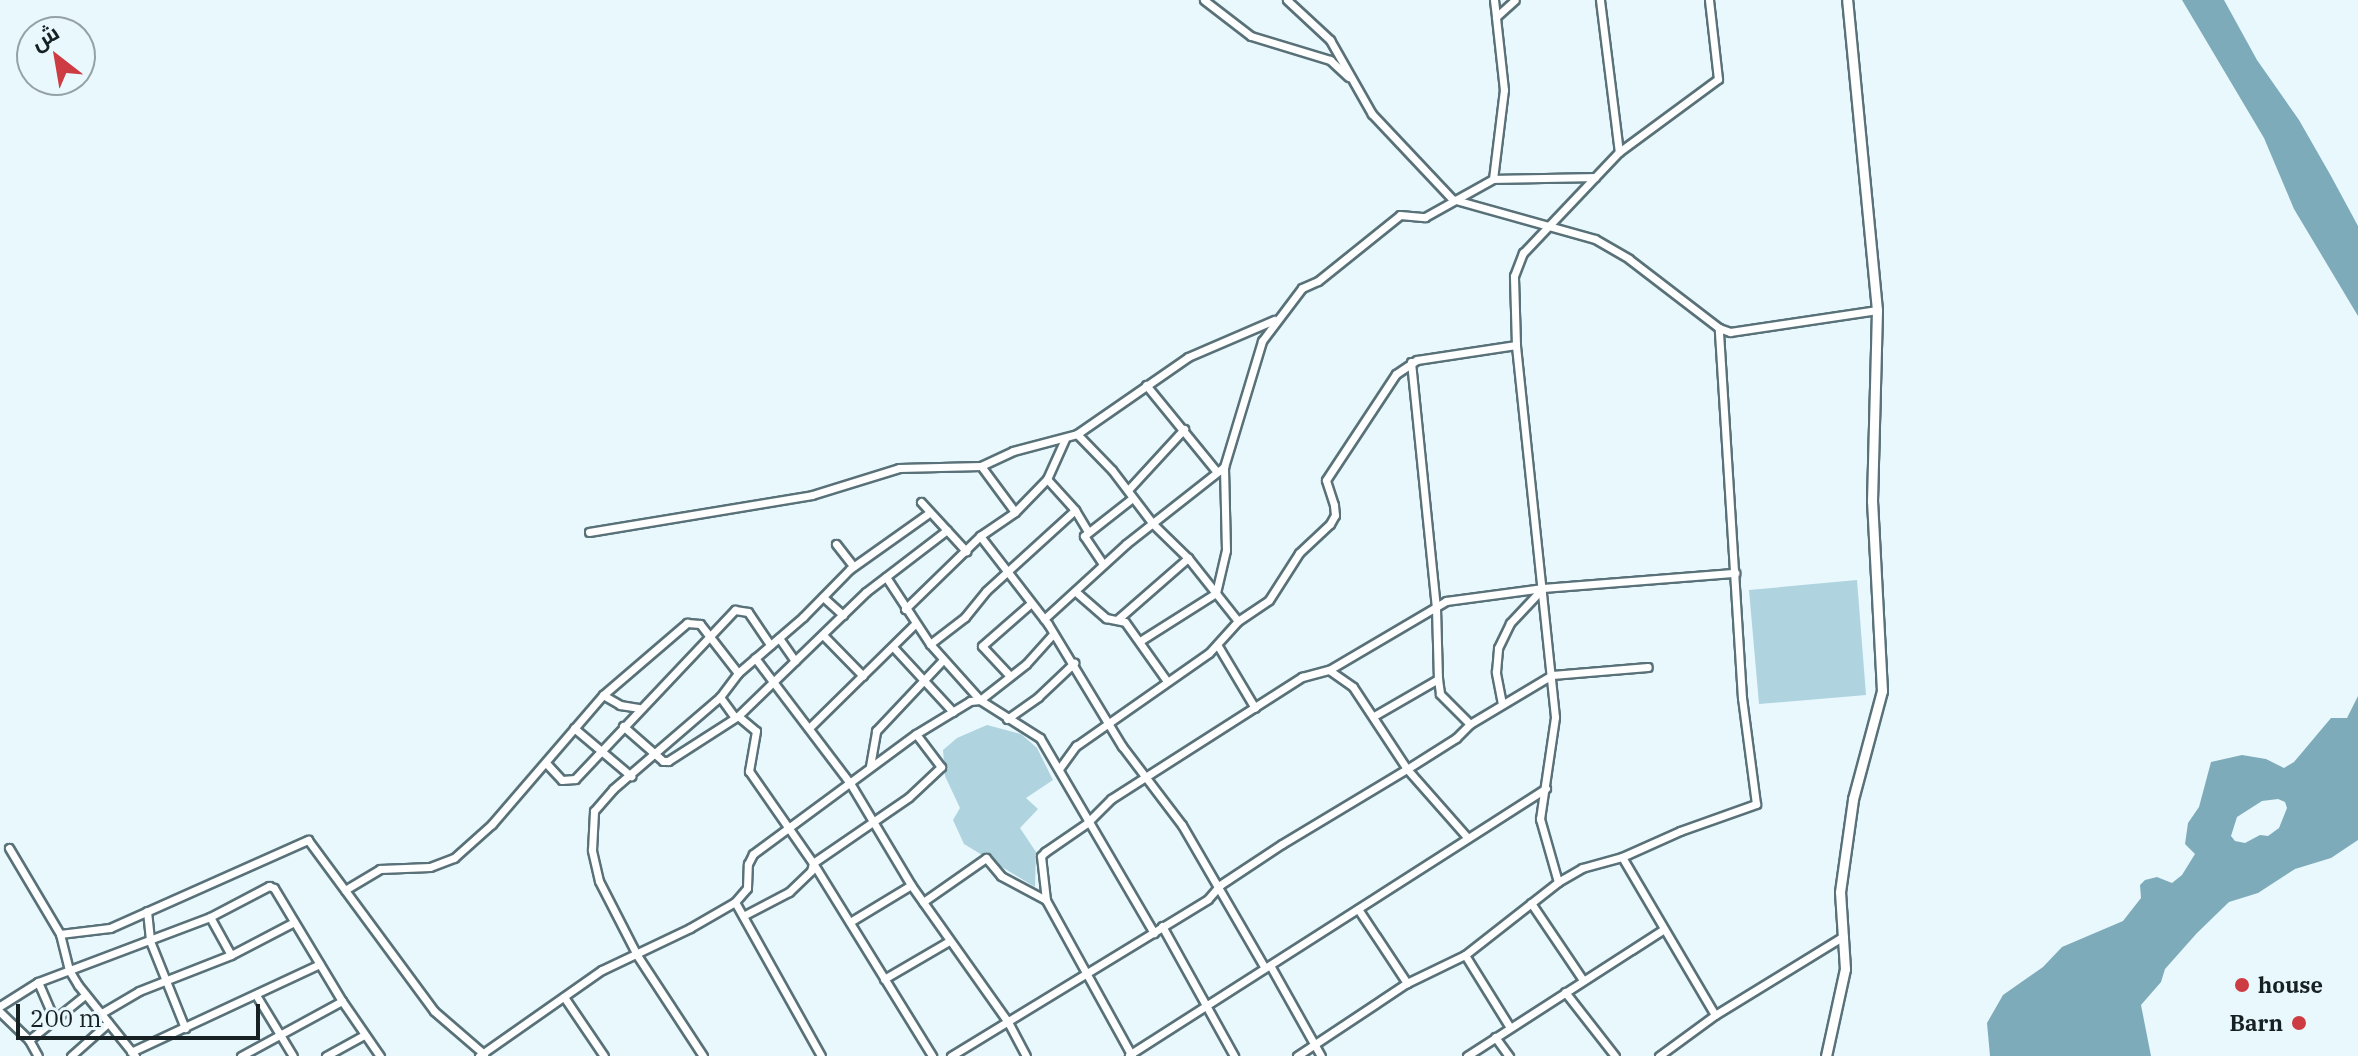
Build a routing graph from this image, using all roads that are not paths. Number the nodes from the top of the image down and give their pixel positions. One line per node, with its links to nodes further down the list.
1 (1204, 0): 9 (street)
2 (1287, 0): 9 (street)
3 (1494, 0): 8 (street)
4 (1515, 0): 8 (street)
5 (1600, 0): 10 (street)
6 (1709, 0): 10 (street)
7 (1847, 0): 15 (street)
8 (1496, 17): 12 (street)
9 (1355, 84): 13 (street)
10 (1619, 152): 11 (street)
11 (1595, 177): 12 (street); 14 (street)
12 (1493, 179): 13 (street)
13 (1452, 199): 14 (street); 16 (street)
14 (1549, 223): 17 (street); 18 (street)
15 (1877, 310): 17 (street); 131 (street)
16 (1276, 319): 20 (street); 25 (street)
17 (1719, 328): 43 (street)
18 (1516, 345): 19 (street); 45 (street)
19 (1411, 362): 50 (street); 55 (street)
20 (1146, 385): 21 (street); 22 (street)
21 (1184, 429): 25 (street); 27 (street)
22 (1077, 434): 23 (street); 27 (street)
23 (1065, 439): 24 (street); 26 (street)
24 (981, 466): 30 (street); 35 (street)
25 (1220, 470): 32 (street); 47 (street)
26 (1047, 479): 29 (street); 30 (street)
27 (1130, 494): 32 (street); 34 (street)
28 (921, 502): 31 (street)
29 (1075, 510): 34 (street); 42 (street)
30 (1015, 512): 36 (street)
31 (929, 513): 33 (street); 41 (street)
32 (1153, 524): 39 (street); 40 (street)
33 (947, 530): 38 (street); 44 (street)
34 (1087, 530): 40 (street)
35 (589, 532)
36 (980, 536): 38 (street); 42 (street)
37 (836, 544): 41 (street)
38 (966, 551): 51 (street)
39 (1188, 558): 47 (street); 54 (street)
40 (1103, 564): 46 (street)
41 (853, 566): 48 (street)
42 (1007, 573): 49 (street); 62 (street)
43 (1735, 573): 45 (street); 111 (street)
44 (886, 577): 51 (street); 52 (street)
45 (1543, 588): 50 (street); 73 (street); 83 (street)
46 (1076, 592): 53 (street); 54 (street)
47 (1216, 593): 55 (street); 61 (street)
48 (823, 597): 52 (street); 59 (street)
49 (1030, 604): 53 (street); 75 (street)
50 (1436, 608): 71 (street); 76 (street)
51 (905, 609): 56 (street)
52 (843, 615): 58 (street)
53 (1044, 619): 57 (street)
54 (1116, 620): 61 (street)
55 (1238, 621): 64 (street)
56 (915, 624): 62 (street); 65 (street)
57 (1053, 634): 69 (street); 75 (street)
58 (823, 635): 68 (street); 74 (street)
59 (779, 638): 63 (street); 68 (street)
60 (711, 640): 63 (street); 72 (street); 80 (street); 84 (street)
61 (1140, 641): 78 (street)
62 (930, 644): 67 (street)
63 (770, 645): 66 (street)
64 (1218, 646): 78 (street); 85 (street)
65 (894, 648): 74 (street); 77 (street)
66 (755, 658): 72 (street); 79 (street)
67 (943, 660): 77 (street); 82 (street)
68 (795, 661): 79 (street)
69 (1074, 663): 89 (street); 90 (street)
70 (1648, 667): 73 (street)
71 (1329, 670): 85 (street); 88 (street)
72 (738, 673): 81 (street)
73 (1552, 675): 83 (street); 105 (street)
74 (863, 676): 94 (street)
75 (1010, 676): 82 (street)
76 (1438, 679): 88 (street); 91 (street)
77 (921, 680): 86 (street); 99 (street)
78 (1167, 681): 90 (street)
79 (773, 684): 87 (street); 94 (street)
80 (603, 695): 84 (street); 93 (street)
81 (720, 697): 87 (street); 97 (street)
82 (980, 700): 86 (street); 89 (street)
83 (1502, 704): 91 (street)
84 (640, 708): 92 (street)
85 (1255, 708): 103 (street)
86 (953, 712): 95 (street)
87 (736, 716): 97 (street); 108 (street)
88 (1374, 716): 101 (street)
89 (1007, 719): 100 (street)
90 (1107, 721): 100 (street); 103 (street)
91 (1470, 724): 101 (street)
92 (623, 726): 96 (street); 97 (street)
93 (574, 728): 96 (street); 98 (street)
94 (809, 728): 104 (street)
95 (916, 734): 99 (street); 106 (street)
96 (601, 751): 98 (street); 102 (street)
97 (656, 751): 102 (street)
98 (546, 763): 116 (street)
99 (870, 766): 104 (street)
100 (1059, 769): 107 (street)
101 (1407, 769): 109 (street); 115 (street)
102 (631, 776): 135 (street)
103 (1146, 778): 107 (street); 115 (street)
104 (850, 783): 106 (street); 108 (street)
105 (1546, 788): 109 (street); 113 (street)
106 (873, 822): 112 (street); 114 (street)
107 (1087, 823): 117 (street); 129 (street)
108 (789, 827): 112 (street); 118 (street)
109 (1467, 837): 121 (street)
110 (9, 848): 130 (street)
111 (1622, 857): 113 (street); 128 (street)
112 (813, 863): 123 (street); 126 (street)
113 (1558, 882): 120 (street)
114 (911, 885): 119 (street); 126 (street)
115 (1220, 885): 127 (street); 138 (street)
116 (345, 890): 122 (street); 167 (street)
117 (1046, 900): 119 (street); 140 (street)
118 (735, 902): 123 (street); 135 (street)
119 (923, 902): 133 (street)
120 (1531, 903): 136 (street); 143 (street)
121 (1358, 909): 138 (street); 145 (street)
122 (147, 911): 130 (street); 132 (street)
123 (743, 916): 176 (street)
124 (210, 917): 125 (street); 132 (street); 134 (street)
125 (294, 922): 134 (street); 137 (street)
126 (850, 922): 141 (street)
127 (1162, 926): 129 (street); 151 (street)
128 (1664, 929): 143 (street); 154 (street)
129 (1154, 933): 140 (street)
130 (60, 934): 139 (street)
131 (1844, 936): 154 (street); 187 (street)
132 (150, 941): 139 (street); 142 (street)
133 (949, 941): 141 (street); 156 (street)
134 (231, 955): 142 (street)
135 (637, 955): 149 (street); 175 (street)
136 (1465, 955): 145 (street); 158 (street)
137 (320, 964): 148 (street); 150 (street)
138 (1268, 968): 151 (street); 164 (street)
139 (69, 970): 144 (street); 147 (street)
140 (1086, 973): 156 (street); 168 (street)
141 (884, 979): 177 (street)
142 (167, 980): 153 (street); 159 (street)
143 (1583, 980): 146 (street)
144 (38, 982): 152 (street); 155 (street)
145 (1407, 983): 164 (street)
146 (1565, 992): 158 (street); 185 (street)
147 (85, 995): 153 (street); 155 (street)
148 (256, 995): 159 (street); 160 (street)
149 (564, 997): 167 (street); 174 (street)
150 (342, 1001): 160 (street); 161 (street)
151 (1207, 1006): 168 (street); 180 (street)
152 (0, 1009): 163 (street)
153 (100, 1014): 157 (street)
154 (1715, 1015): 186 (street)
155 (54, 1019): 163 (street)
156 (1008, 1022): 178 (street); 179 (street)
157 (108, 1023): 165 (street); 169 (street)
158 (1509, 1026): 162 (street)
159 (185, 1028): 165 (street)
160 (280, 1033): 170 (street); 171 (street)
161 (364, 1035): 172 (street); 173 (street)
162 (1495, 1037): 183 (street); 184 (street)
163 (29, 1040): 166 (street)
164 (1315, 1043): 181 (street); 182 (street)
165 (132, 1054)
166 (36, 1055)
167 (482, 1055)
168 (1130, 1055)
169 (71, 1056)
170 (241, 1056)
171 (293, 1056)
172 (326, 1056)
173 (380, 1056)
174 (604, 1056)
175 (703, 1056)
176 (821, 1056)
177 (932, 1056)
178 (951, 1056)
179 (1026, 1056)
180 (1234, 1056)
181 (1297, 1056)
182 (1321, 1056)
183 (1467, 1056)
184 (1509, 1056)
185 (1615, 1056)
186 (1659, 1056)
187 (1826, 1056)

